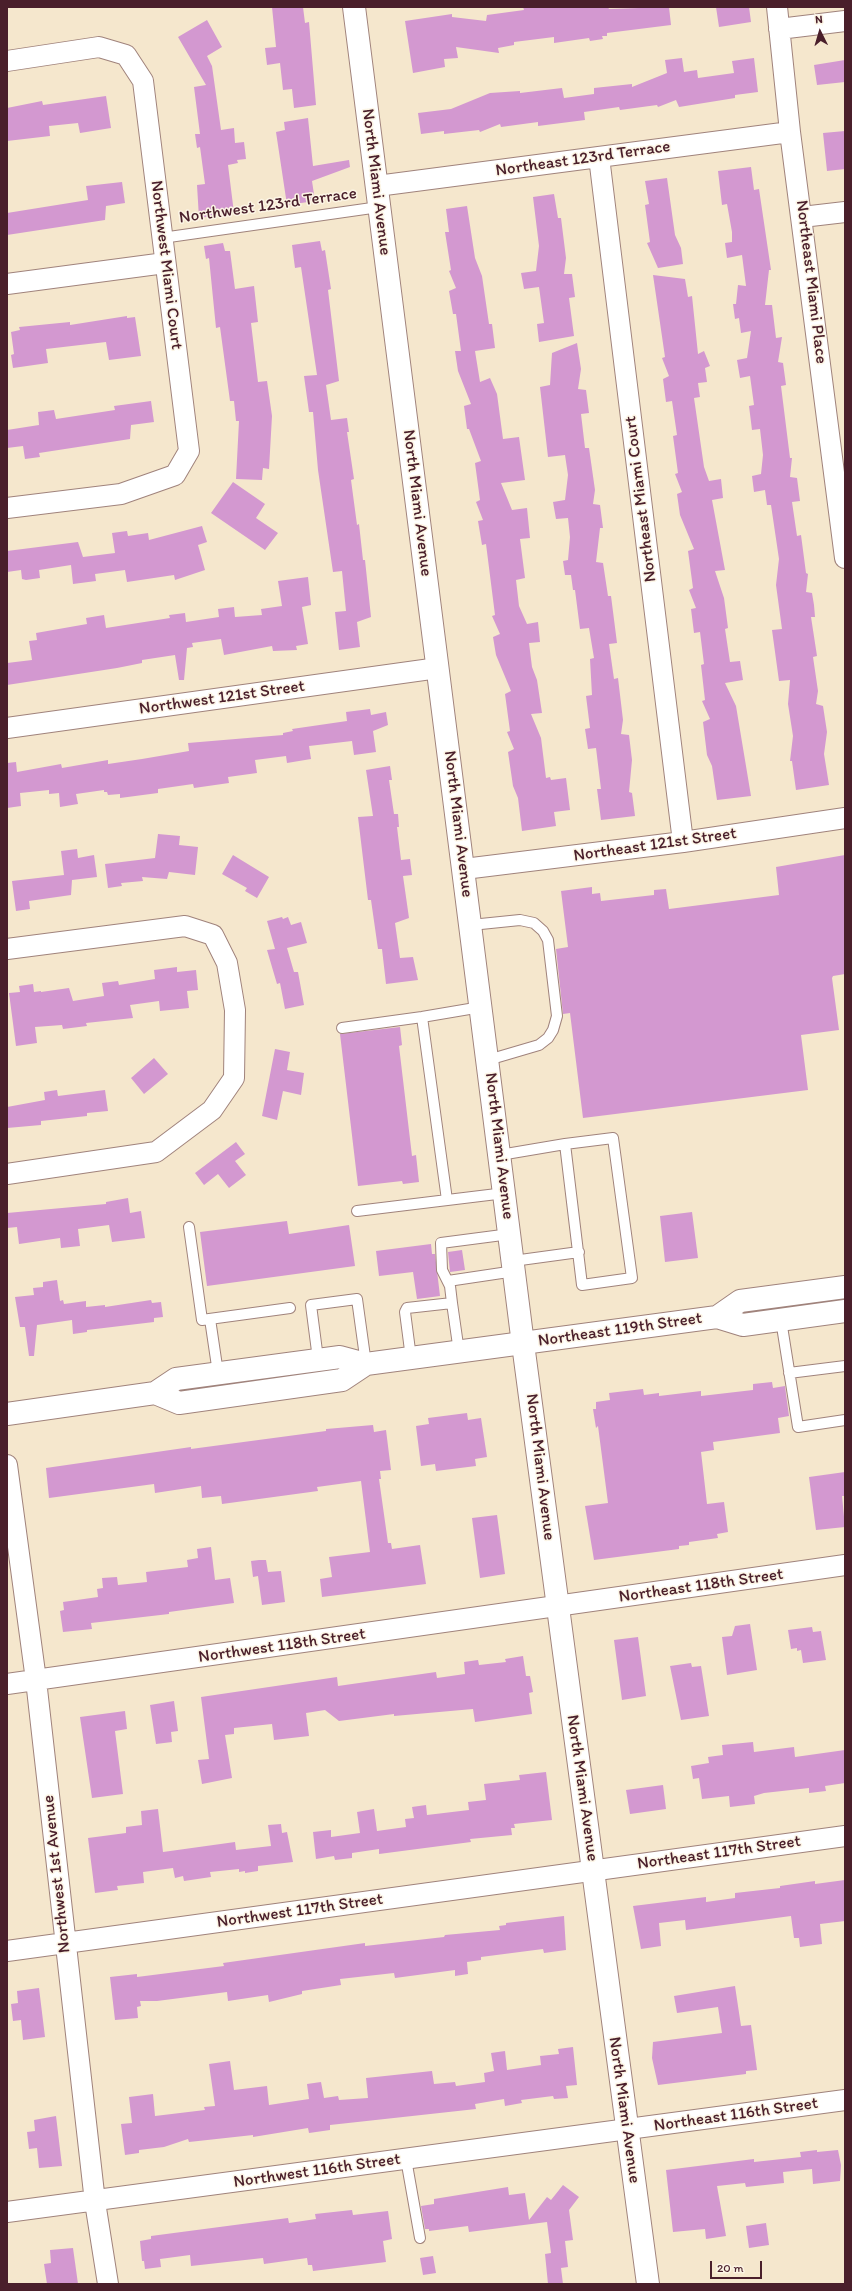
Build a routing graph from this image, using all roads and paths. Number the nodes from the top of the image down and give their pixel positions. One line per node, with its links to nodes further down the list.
1 (354, 7): 8 (street, North Miami Avenue)
2 (777, 7): 4 (street, Northeast Miami Place)
3 (845, 21): 4 (street)
4 (779, 29): 6 (street, Northeast Miami Place)
5 (7, 61): 11 (street, Northwest Miami Court)
6 (790, 132): 7 (street, Northeast 123rd Terrace); 10 (street, Northeast Miami Place)
7 (599, 157): 8 (street, Northeast 123rd Terrace); 20 (street, Northeast Miami Court)
8 (378, 197): 11 (lane, Northwest 123rd Terrace); 17 (street, North Miami Avenue)
9 (845, 212): 10 (street)
10 (802, 217): 14 (street, Northeast Miami Place)
11 (162, 238): 12 (street, Northwest Miami Court)
12 (166, 263): 13 (street); 15 (street, Northwest Miami Court)
13 (7, 284)
14 (837, 417): 16 (street, Northeast Miami Place)
15 (7, 508)
16 (845, 558)
17 (438, 668): 18 (street, Northwest 121st Street); 21 (street, North Miami Avenue)
18 (7, 728)
19 (845, 818): 20 (street, Northeast 121st Street)
20 (683, 842): 21 (street, Northeast 121st Street)
21 (464, 870): 22 (street, North Miami Avenue)
22 (471, 925): 24 (street, North Miami Avenue); 27 (lane)
23 (7, 949): 30 (street)
24 (481, 1007): 25 (lane); 27 (street, North Miami Avenue)
25 (422, 1017): 26 (lane); 32 (lane)
26 (342, 1028)
27 (488, 1060): 29 (street, North Miami Avenue)
28 (565, 1144): 29 (lane); 36 (lane); 36 (lane)
29 (500, 1155): 31 (street, North Miami Avenue)
30 (7, 1174)
31 (505, 1193): 32 (lane); 35 (street, North Miami Avenue)
32 (447, 1200): 33 (lane)
33 (357, 1212)
34 (189, 1227): 44 (lane)
35 (510, 1234): 37 (street, North Miami Avenue); 38 (lane)
36 (578, 1252): 37 (lane)
37 (514, 1266): 38 (lane); 46 (street, North Miami Avenue)
38 (448, 1281): 40 (lane)
39 (845, 1287): 43 (street, Northeast 119th Street)
40 (452, 1303): 47 (lane); 48 (lane)
41 (290, 1308): 44 (lane)
42 (845, 1311): 45 (street, Northeast 119th Street)
43 (717, 1317): 45 (street, Northeast 119th Street); 46 (street, Northeast 119th Street)
44 (210, 1318): 52 (lane)
45 (781, 1320): 53 (lane)
46 (524, 1344): 47 (street, Northeast 119th Street); 59 (street, North Miami Avenue)
47 (458, 1352): 48 (street, Northeast 119th Street)
48 (411, 1358): 50 (street, Northeast 119th Street)
49 (318, 1359): 50 (street); 50 (lane); 52 (street)
50 (366, 1364): 54 (street)
51 (845, 1366): 53 (lane)
52 (218, 1373): 54 (street)
53 (789, 1373): 56 (lane)
54 (155, 1393): 55 (street)
55 (7, 1414)
56 (845, 1420)
57 (7, 1465): 60 (street, Northwest 1st Avenue)
58 (845, 1565): 59 (street, Northeast 118th Street)
59 (558, 1607): 60 (street, Northwest 118th Street); 63 (street, North Miami Avenue)
60 (36, 1680): 61 (street, Northwest 118th Street); 64 (street, Northwest 1st Avenue)
61 (7, 1684)
62 (845, 1836): 63 (street, Northeast 117th Street)
63 (593, 1870): 64 (street, Northwest 117th Street); 67 (street, North Miami Avenue)
64 (65, 1944): 65 (street, Northwest 117th Street); 69 (street, Northwest 1st Avenue)
65 (7, 1951)
66 (845, 2100): 67 (street, Northeast 116th Street)
67 (626, 2129): 68 (street, Northwest 116th Street); 73 (street, North Miami Avenue)
68 (406, 2159): 69 (street, Northwest 116th Street); 71 (lane)
69 (96, 2202): 70 (street, Northwest 116th Street); 72 (street, Northwest 1st Avenue)
70 (7, 2212)
71 (420, 2238)
72 (108, 2284)
73 (648, 2284)

